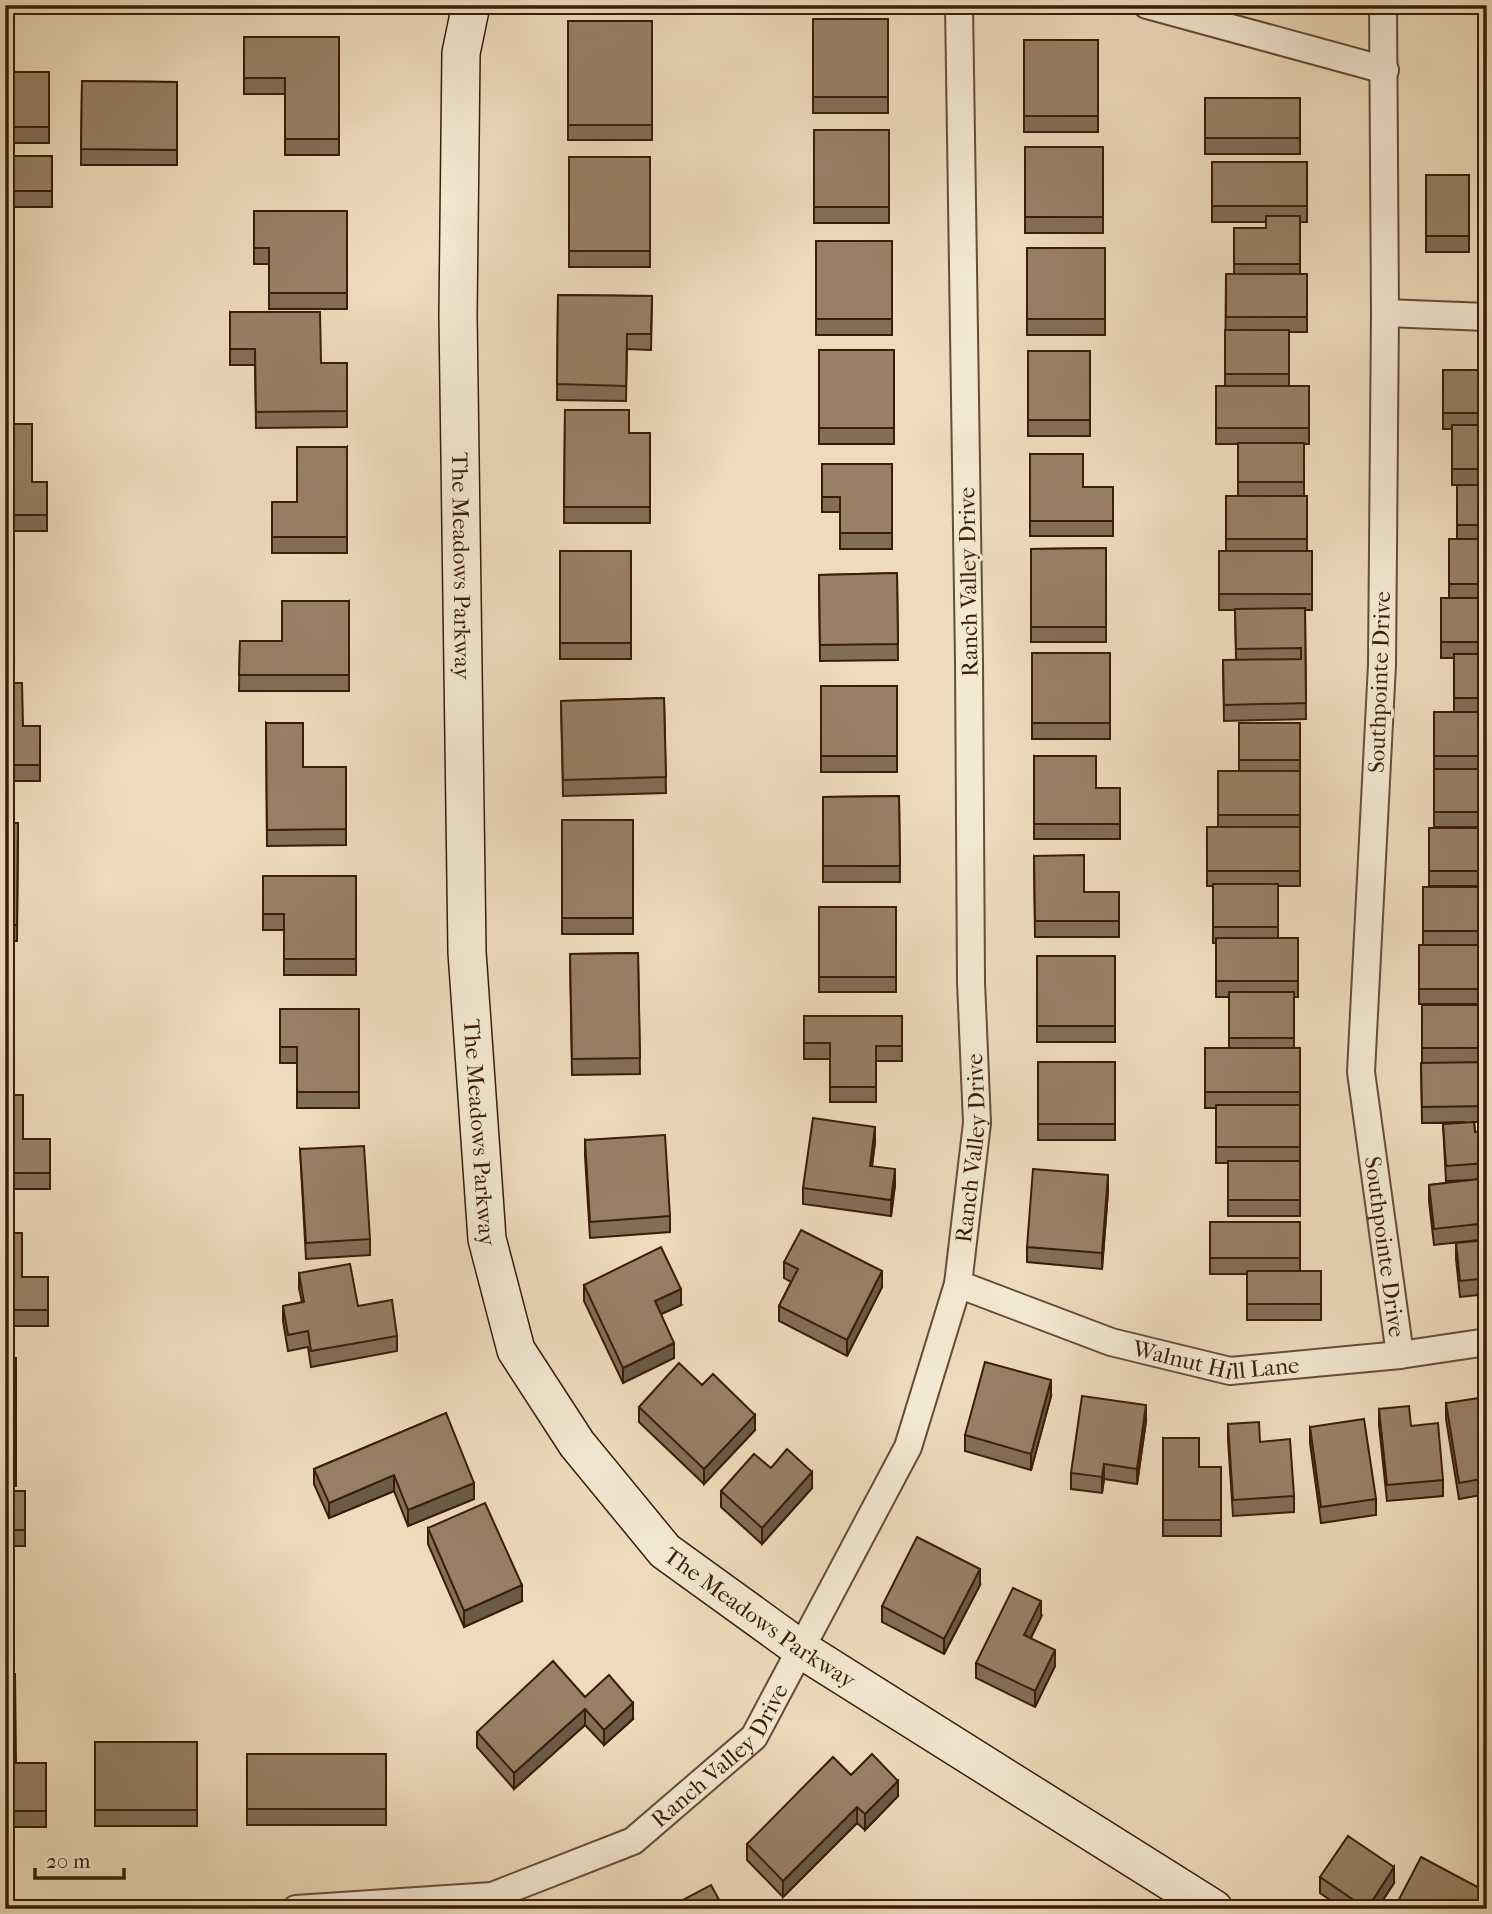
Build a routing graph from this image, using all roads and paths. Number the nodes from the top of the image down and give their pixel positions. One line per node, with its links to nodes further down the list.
1 (471, 5): 11 (street, The Meadows Parkway)
2 (959, 5): 8 (street, Ranch Valley Drive)
3 (1147, 5): 5 (street)
4 (1383, 5): 5 (street, Southpointe Drive)
5 (1385, 70): 6 (street, Southpointe Drive)
6 (1385, 313): 7 (street); 10 (street, Southpointe Drive)
7 (1487, 317)
8 (958, 1284): 10 (street, Walnut Hill Lane); 11 (street, Ranch Valley Drive)
9 (1487, 1342): 10 (street, Walnut Hill Lane)
10 (1400, 1355)
11 (802, 1650): 12 (street, Ranch Valley Drive); 13 (street, The Meadows Parkway)
12 (296, 1909)
13 (1214, 1909)

